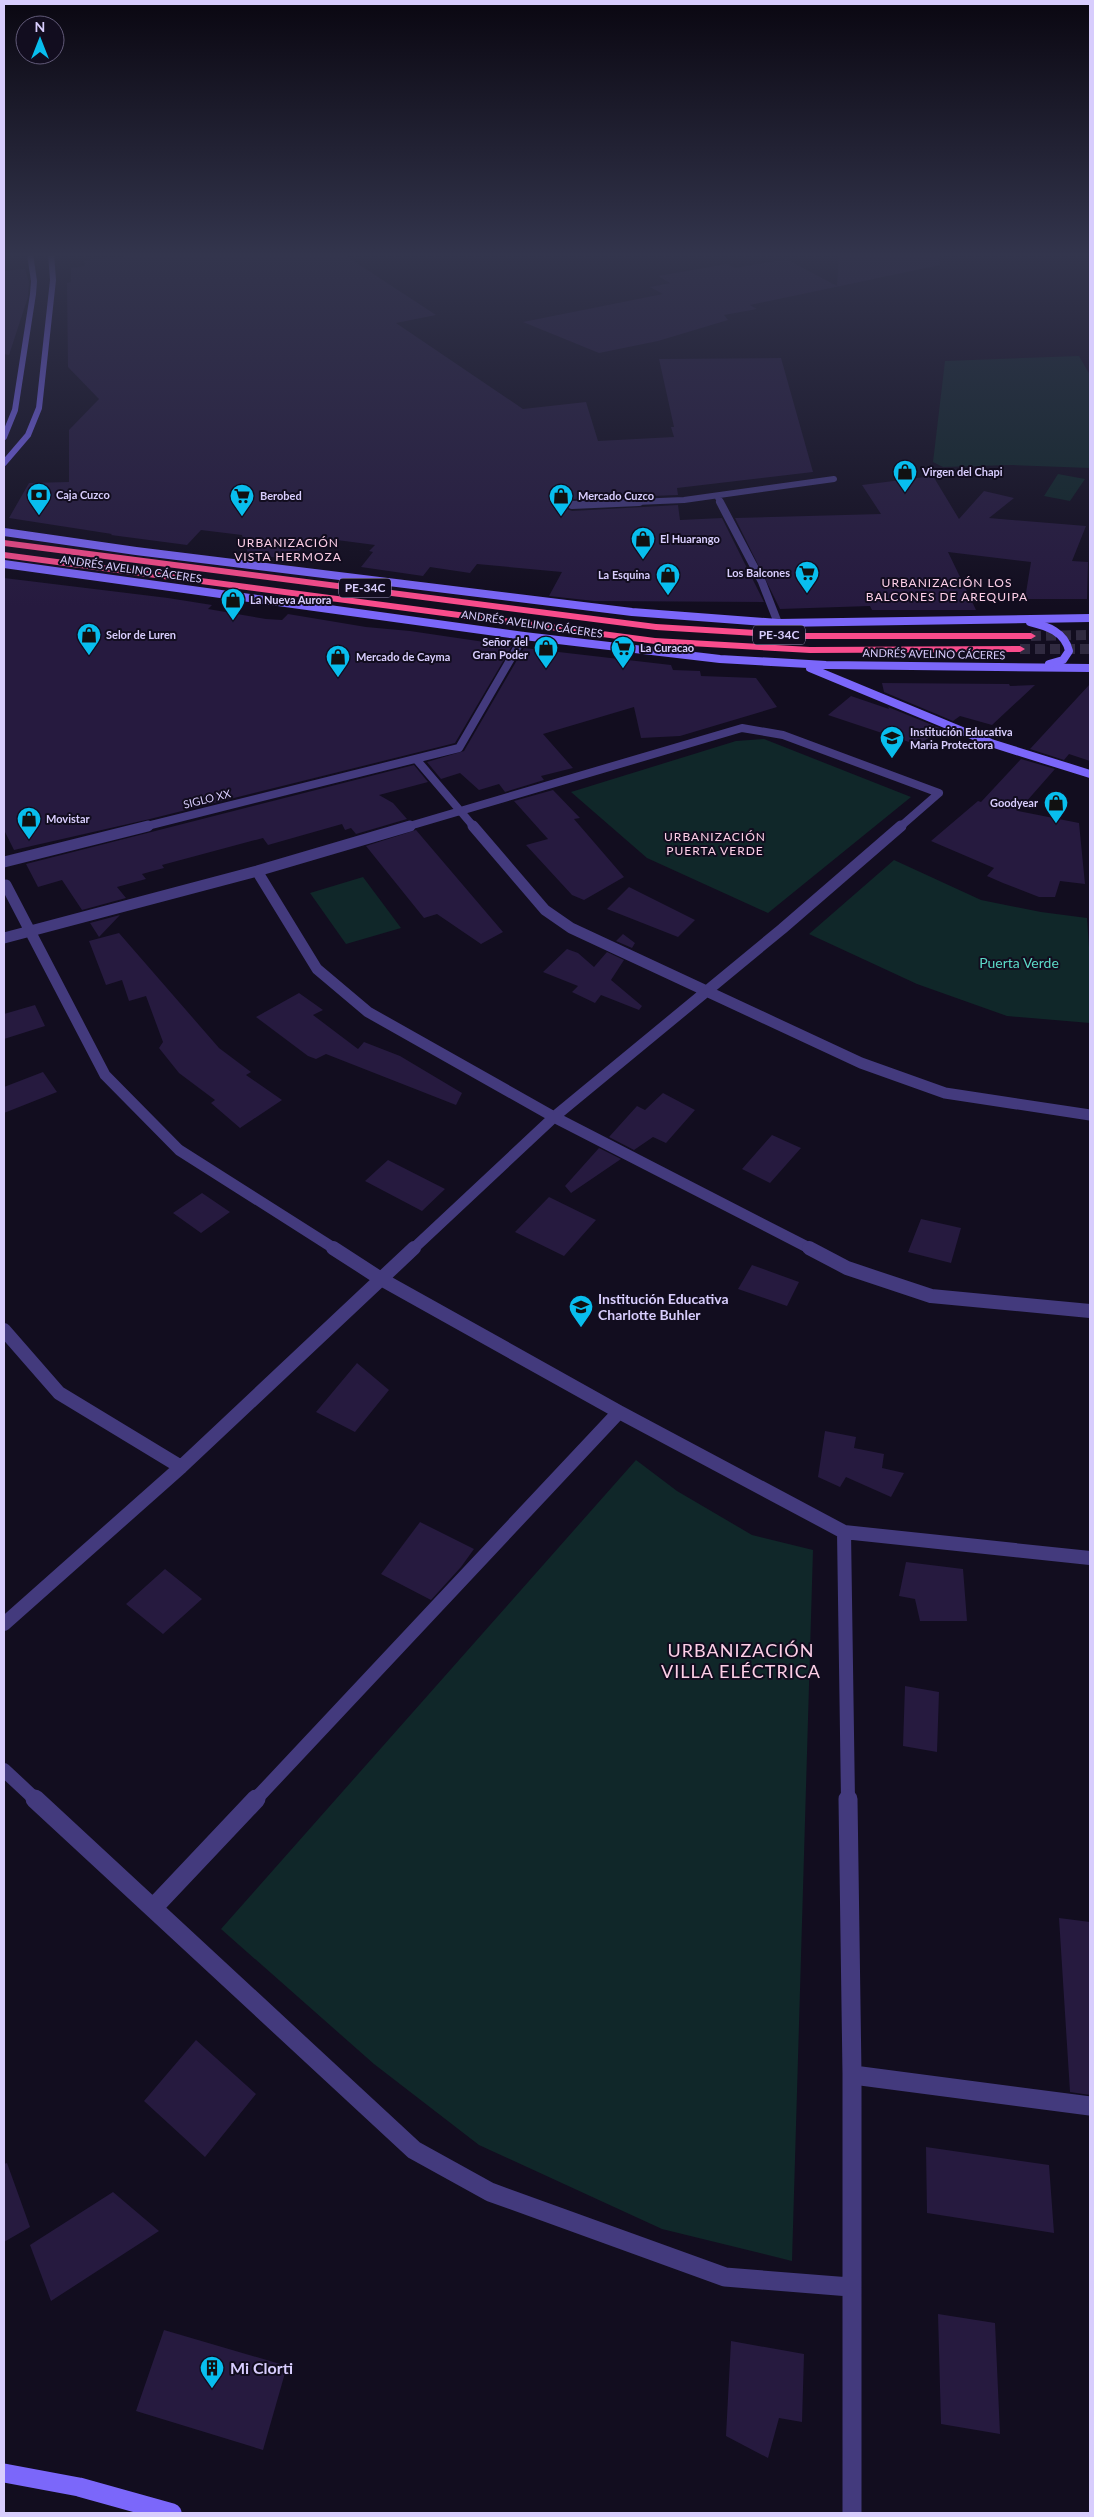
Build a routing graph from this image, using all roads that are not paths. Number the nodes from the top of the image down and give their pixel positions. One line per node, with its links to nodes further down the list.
1 (21, 371): 3 (main road)
2 (43, 371): 4 (main road)
3 (4, 437)
4 (4, 463)
5 (834, 479): 6 (street)
6 (718, 496): 7 (street); 14 (street)
7 (572, 505)
8 (4, 532): 14 (main road, ANDRÉS AVELINO CÁCERES)
9 (4, 543): 16 (highway, ANDRÉS AVELINO CÁCERES / PE-34C)
10 (4, 555): 17 (highway, ANDRÉS AVELINO CÁCERES / PE-34C)
11 (4, 564): 15 (main road, ANDRÉS AVELINO CÁCERES)
12 (1090, 618): 13 (main road, ANDRÉS AVELINO CÁCERES)
13 (1011, 619): 14 (main road, ANDRÉS AVELINO CÁCERES); 19 (main road, bridge)
14 (778, 623)
15 (524, 636): 18 (main road, ANDRÉS AVELINO CÁCERES); 21 (street, SIGLO XX)
16 (1031, 636)
17 (1020, 649)
18 (798, 664): 19 (main road, ANDRÉS AVELINO CÁCERES); 22 (main road)
19 (1030, 668): 20 (main road, ANDRÉS AVELINO CÁCERES)
20 (1090, 668)
21 (416, 759): 23 (street); 24 (street, SIGLO XX)
22 (1090, 774)
23 (462, 811): 25 (street); 29 (street); 29 (street)
24 (4, 862)
25 (257, 871): 27 (street); 31 (street)
26 (6, 885): 27 (street)
27 (31, 931): 28 (street); 32 (street)
28 (4, 938)
29 (707, 991): 30 (street); 31 (street)
30 (1090, 1115)
31 (554, 1117): 32 (street); 33 (street)
32 (381, 1279): 35 (street); 36 (street)
33 (1090, 1311)
34 (4, 1330): 36 (street)
35 (619, 1412): 37 (street); 41 (street)
36 (181, 1467): 39 (street)
37 (844, 1532): 38 (street); 44 (street)
38 (1090, 1558)
39 (4, 1624)
40 (4, 1770): 41 (street)
41 (154, 1908): 44 (street)
42 (861, 2076): 43 (street)
43 (1090, 2106)
44 (850, 2287): 47 (street)
45 (4, 2472): 46 (main road)
46 (172, 2513)
47 (852, 2513)

